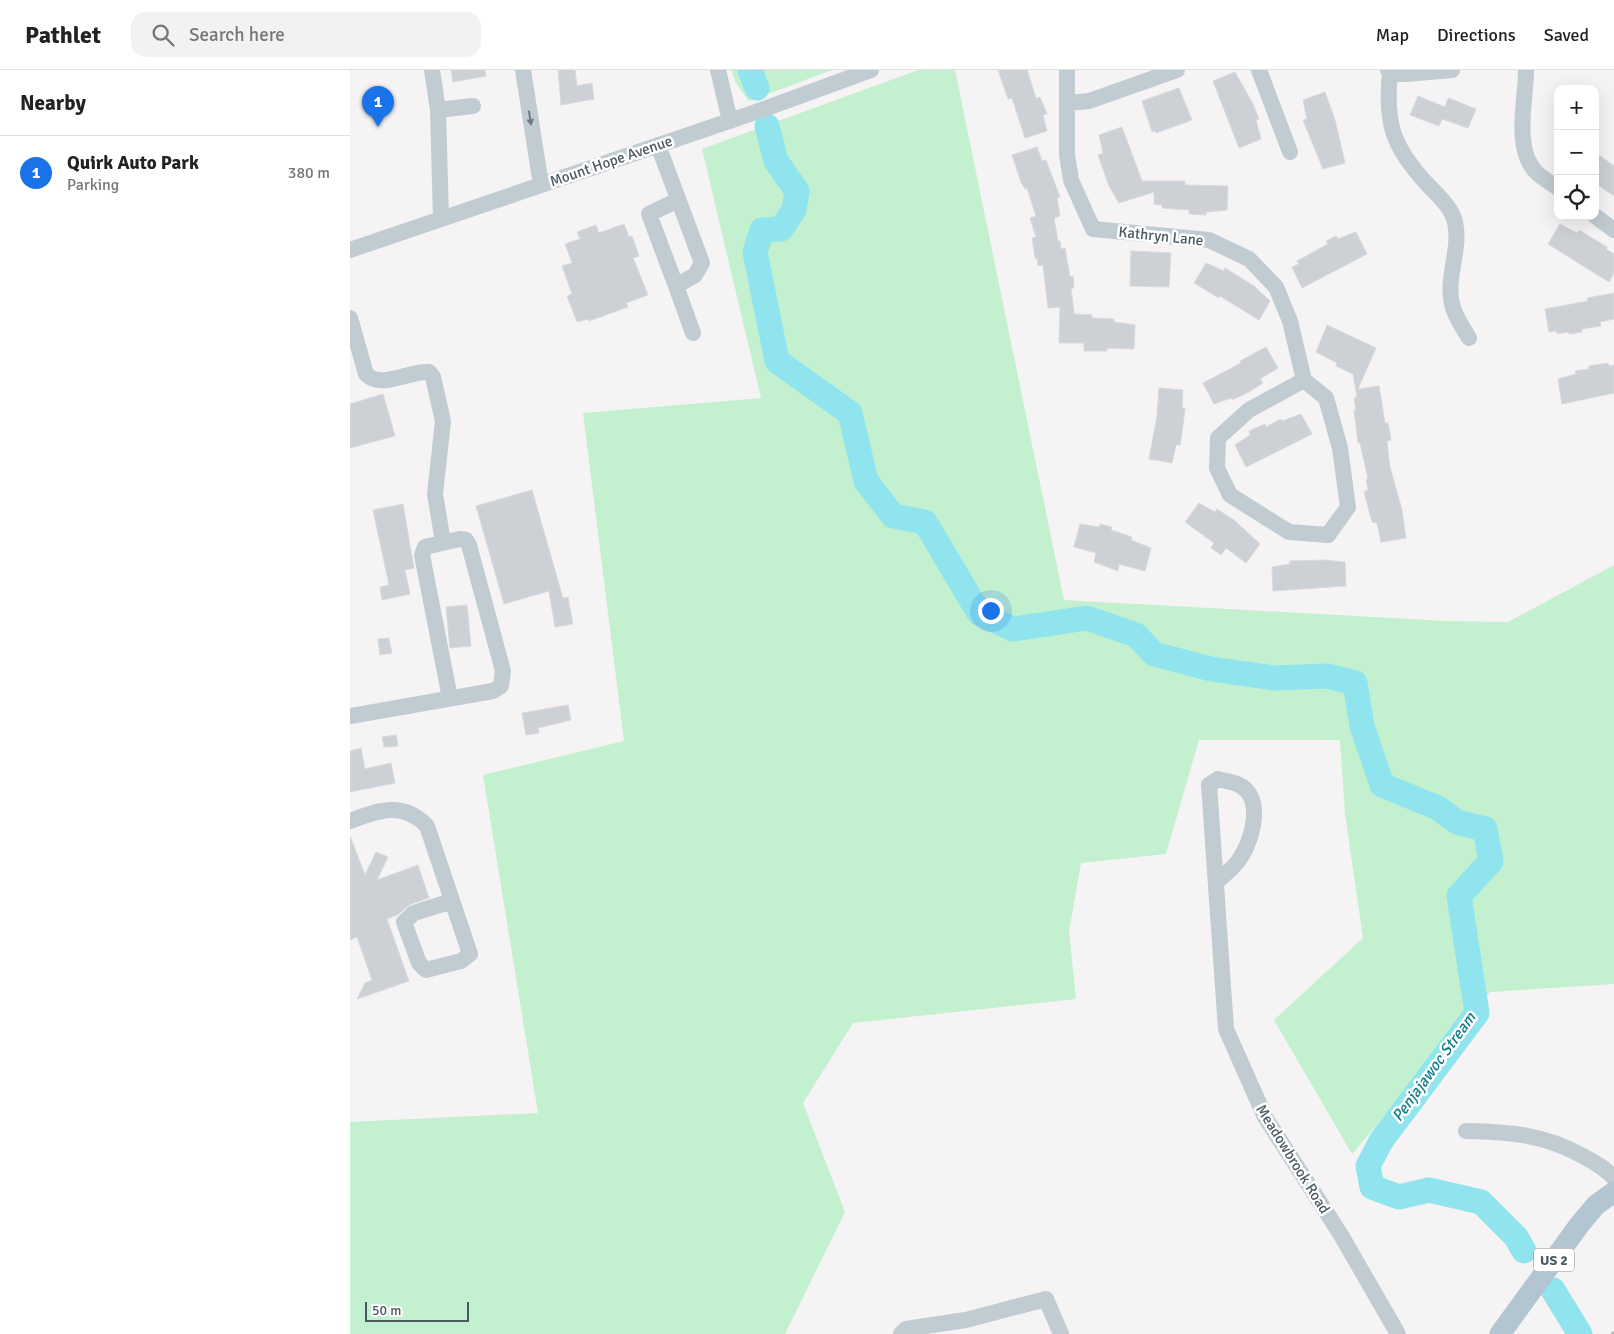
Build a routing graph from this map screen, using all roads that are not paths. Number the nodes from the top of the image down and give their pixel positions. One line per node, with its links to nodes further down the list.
1 (432, 70): 13 (street)
2 (523, 70): 17 (street, one-way to 17)
3 (718, 70): 14 (street)
4 (871, 70): 14 (street, Mount Hope Avenue)
5 (1067, 70): 11 (street)
6 (1177, 70): 11 (street)
7 (1259, 70): 16 (street)
8 (1452, 70): 10 (street)
9 (1526, 70): 18 (street)
10 (1389, 71): 27 (street)
11 (1068, 103): 28 (street, Kathryn Lane)
12 (473, 106): 13 (street)
13 (438, 110): 20 (street)
14 (730, 121): 15 (street, Mount Hope Avenue)
15 (658, 145): 17 (street, Mount Hope Avenue); 19 (street)
16 (1290, 152)
17 (541, 185): 20 (street, Mount Hope Avenue)
18 (1554, 185)
19 (678, 200): 24 (street); 24 (street)
20 (441, 219): 23 (street, Mount Hope Avenue)
21 (1599, 219): 22 (street)
22 (1614, 230)
23 (350, 250)
24 (676, 286): 26 (street)
25 (350, 318): 29 (street)
26 (693, 333)
27 (1469, 338)
28 (1304, 380): 28 (street)
29 (443, 542): 30 (street); 30 (street)
30 (450, 698): 31 (street)
31 (350, 716)
32 (350, 821): 34 (street)
33 (1216, 882): 33 (street, Meadowbrook Road); 40 (street, Meadowbrook Road)
34 (452, 902): 34 (street)
35 (1466, 1131): 36 (street)
36 (1614, 1178)
37 (1614, 1192): 41 (main road, US 2)
38 (900, 1334): 39 (street)
39 (1062, 1334)
40 (1398, 1334)
41 (1500, 1334)

